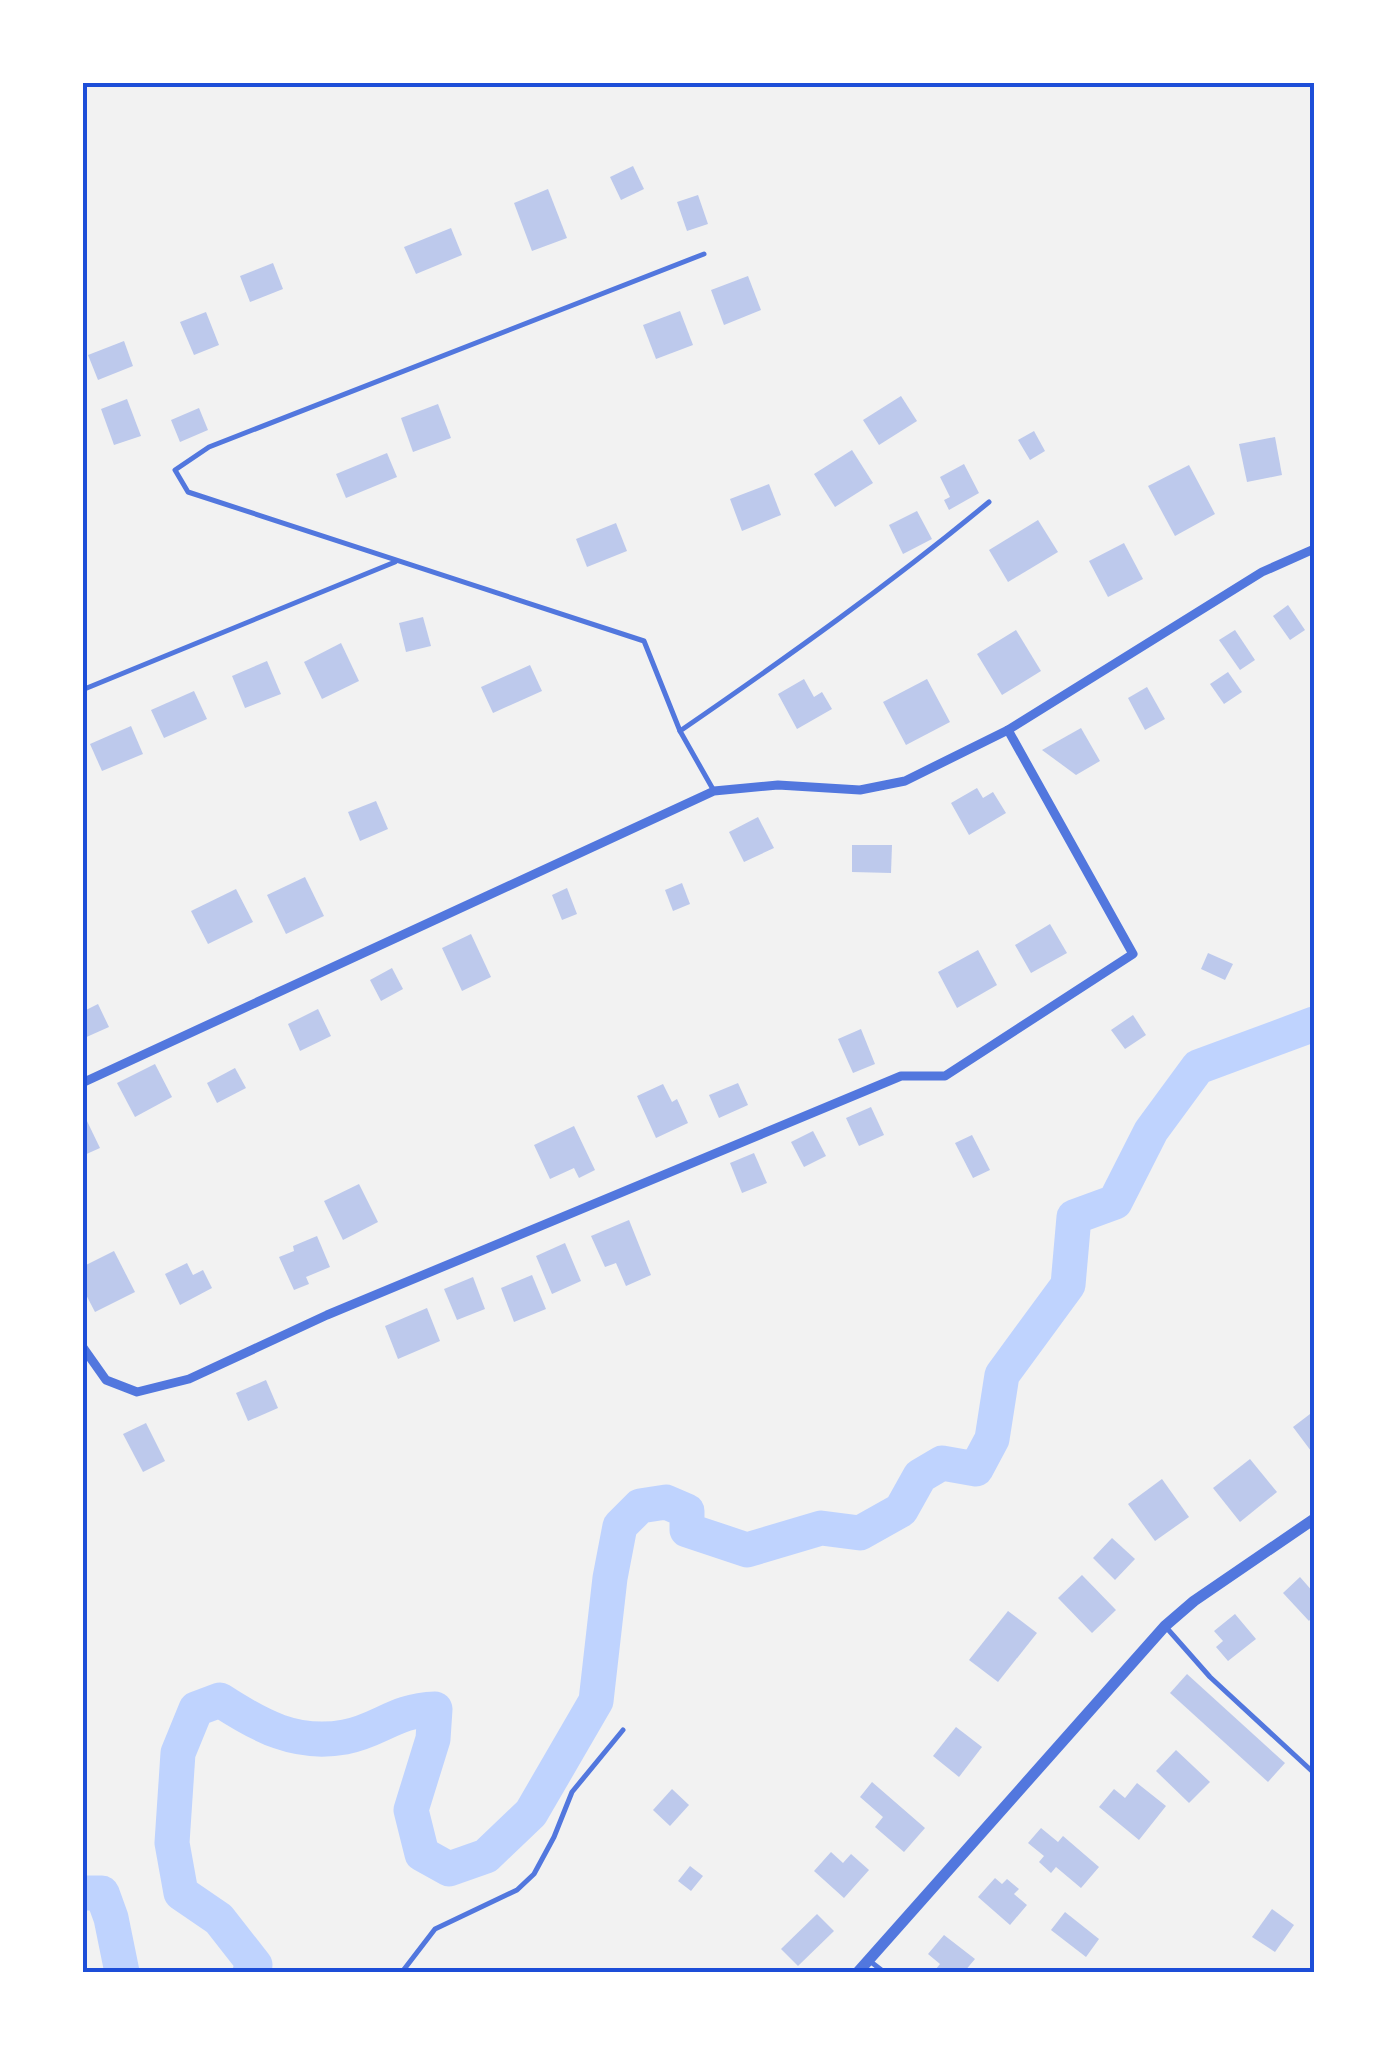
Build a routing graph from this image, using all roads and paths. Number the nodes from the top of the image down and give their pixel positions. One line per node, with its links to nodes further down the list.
1 (704, 254): 4 (lane)
2 (989, 502): 7 (lane)
3 (1314, 549): 6 (street)
4 (398, 561): 5 (lane); 7 (lane)
5 (82, 690)
6 (1008, 730): 8 (street); 10 (street)
7 (680, 731): 8 (lane)
8 (714, 791): 9 (street)
9 (82, 1083)
10 (82, 1346)
11 (1314, 1519): 12 (street)
12 (1165, 1626): 14 (lane); 15 (street)
13 (624, 1730): 16 (lane)
14 (1314, 1773)
15 (868, 1960): 17 (street); 18 (lane)
16 (402, 1972)
17 (858, 1972)
18 (884, 1972)

